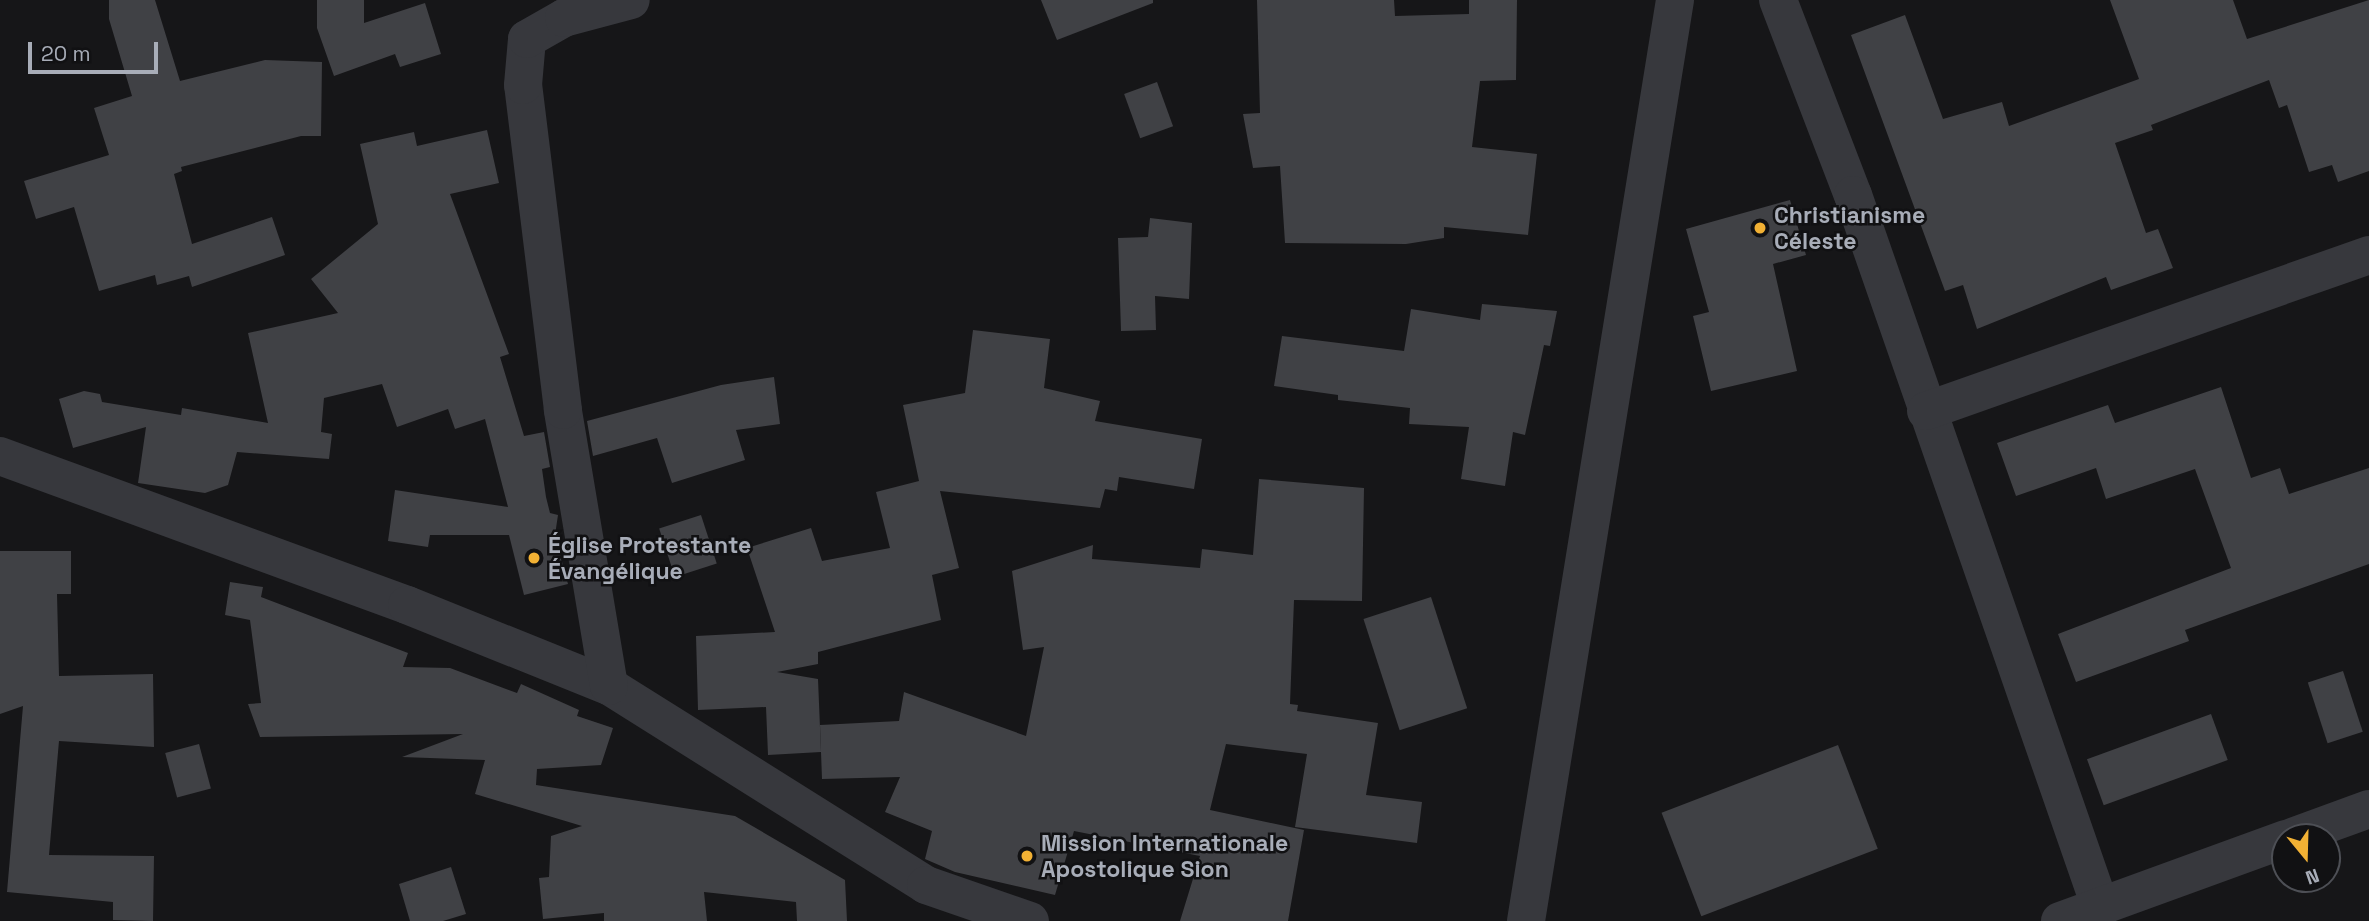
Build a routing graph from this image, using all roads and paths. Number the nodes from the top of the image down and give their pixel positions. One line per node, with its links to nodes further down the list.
1 (631, 0): 7 (street)
2 (1675, 0): 13 (street)
3 (1778, 0): 5 (street)
4 (2369, 255): 5 (street)
5 (1926, 411): 11 (street)
6 (0, 456): 7 (street)
7 (610, 686): 12 (street)
8 (2369, 809): 9 (street)
9 (2330, 823)
10 (2271, 844): 11 (street)
11 (2100, 906): 14 (street)
12 (1030, 921)
13 (1526, 921)
14 (2060, 921)

